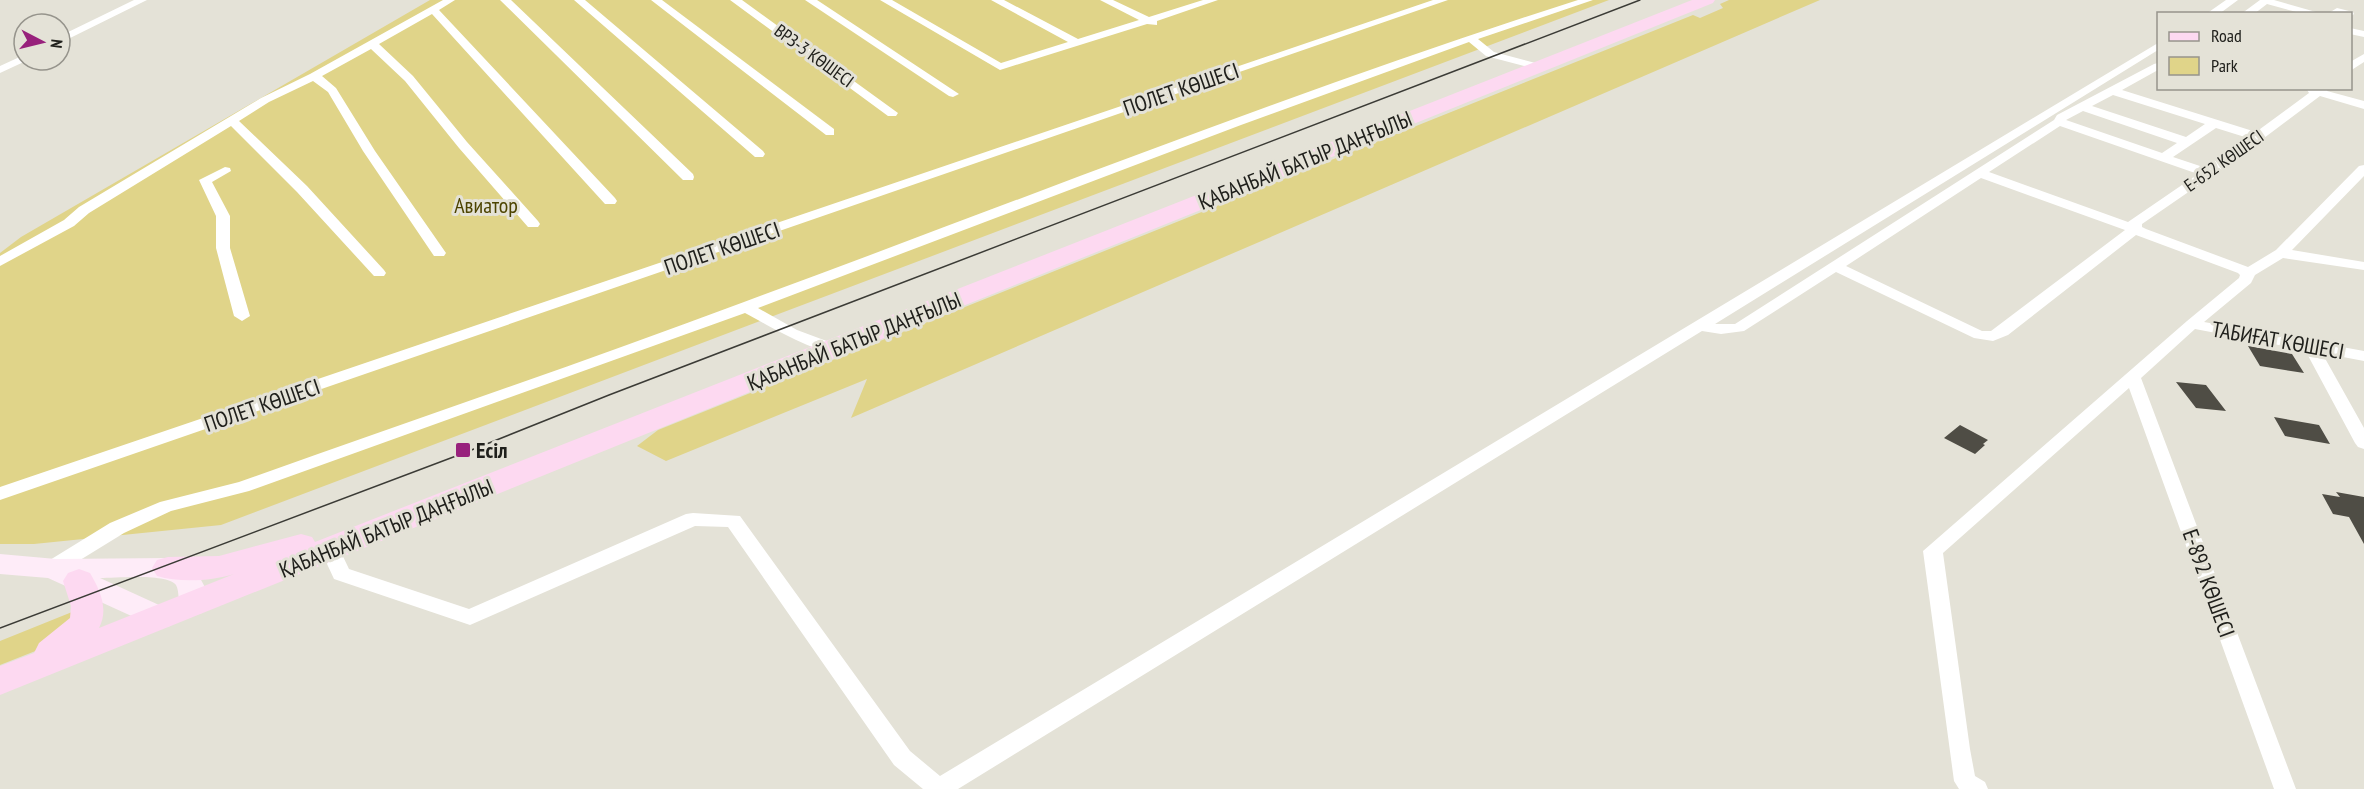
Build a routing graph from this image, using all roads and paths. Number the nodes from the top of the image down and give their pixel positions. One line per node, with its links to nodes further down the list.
1 (142, 0): 24 (street)
2 (450, 0): 18 (street)
3 (506, 0): 52 (street)
4 (579, 0): 46 (street)
5 (656, 0): 43 (street)
6 (735, 0): 39 (street, ВРЗ-3 КӨШЕСІ)
7 (810, 0): 36 (street)
8 (885, 0): 27 (street)
9 (996, 0): 27 (street)
10 (1106, 0): 22 (street)
11 (1210, 0): 17 (street); 22 (street)
12 (1443, 0): 75 (street, ПОЛЕТ КӨШЕСІ)
13 (1588, 0): 25 (street)
14 (1707, 0): 31 (main road, ҚАБАНБАЙ БАТЫР ДАҢҒЫЛЫ)
15 (2233, 0): 19 (street)
16 (2267, 0): 20 (street); 21 (street)
17 (1226, 8)
18 (433, 10): 26 (street); 55 (street)
19 (2214, 12)
20 (2249, 12)
21 (2311, 12)
22 (1149, 21): 23 (street); 27 (street)
23 (1165, 28)
24 (72, 34)
25 (1470, 38): 31 (street); 65 (street)
26 (371, 43): 33 (street); 56 (street)
27 (1078, 43)
28 (2157, 47): 68 (street)
29 (2364, 57): 30 (street)
30 (2352, 66)
31 (1539, 67): 70 (main road, ҚАБАНБАЙ БАТЫР ДАҢҒЫЛЫ)
32 (2157, 67): 35 (street)
33 (314, 76): 40 (street); 59 (street)
34 (2316, 90): 37 (street); 44 (street, Е-652 КӨШЕСІ)
35 (2112, 91): 38 (street); 42 (street)
36 (953, 94)
37 (2364, 105)
38 (2083, 107): 41 (street); 45 (street)
39 (892, 113)
40 (232, 120): 60 (street); 63 (street)
41 (2059, 122): 47 (street); 50 (street)
42 (2213, 124): 44 (street); 45 (street)
43 (830, 132)
44 (2258, 137): 51 (street, Е-652 КӨШЕСІ)
45 (2188, 142): 47 (street)
46 (759, 154)
47 (2163, 158): 51 (street)
48 (2364, 169): 53 (street)
49 (225, 171): 66 (street)
50 (1979, 173): 57 (street); 61 (street)
51 (2208, 173): 57 (street, Е-652 КӨШЕСІ)
52 (688, 177)
53 (2343, 188): 54 (street); 58 (street)
54 (2364, 191)
55 (610, 201)
56 (533, 224)
57 (2138, 230): 61 (street, Е-652 КӨШЕСІ); 64 (street)
58 (2281, 252): 62 (street); 64 (street)
59 (439, 253)
60 (0, 262)
61 (1835, 266): 68 (street)
62 (2364, 266)
63 (379, 273)
64 (2248, 273): 67 (street)
65 (746, 307): 70 (street); 79 (street)
66 (242, 316)
67 (2192, 324): 69 (street, ТАБИҒАТ КӨШЕСІ); 72 (street)
68 (1699, 326): 76 (street)
69 (2311, 347): 71 (street, ТАБИҒАТ КӨШЕСІ); 73 (street)
70 (834, 349): 74 (main road, ҚАБАНБАЙ БАТЫР ДАҢҒЫЛЫ)
71 (2364, 356)
72 (2133, 378): 83 (street); 84 (street, Е-892 КӨШЕСІ)
73 (2364, 443)
74 (544, 465): 76 (main road, ҚАБАНБАЙ БАТЫР ДАҢҒЫЛЫ); 78 (main road)
75 (0, 494)
76 (331, 551): 80 (main road, ҚАБАНБАЙ БАТЫР ДАҢҒЫЛЫ)
77 (0, 564): 79 (street)
78 (168, 568): 79 (street); 80 (street)
79 (65, 575): 81 (street); 82 (main road)
80 (192, 605): 81 (main road, ҚАБАНБАЙ БАТЫР ДАҢҒЫЛЫ)
81 (159, 618): 82 (main road, ҚАБАНБАЙ БАТЫР ДАҢҒЫЛЫ)
82 (0, 680)
83 (1969, 786)
84 (2285, 789)

